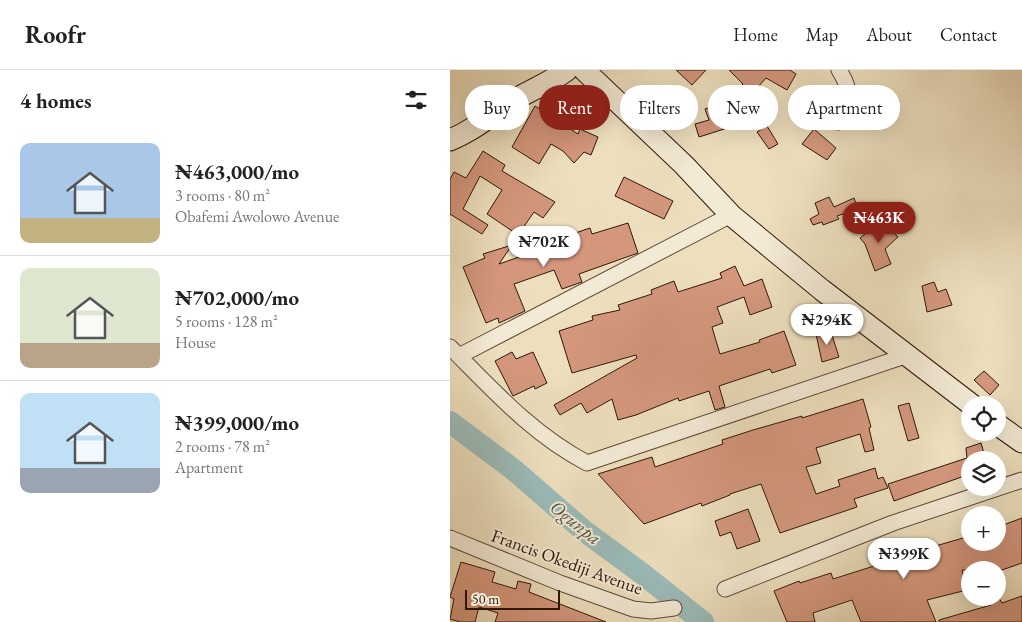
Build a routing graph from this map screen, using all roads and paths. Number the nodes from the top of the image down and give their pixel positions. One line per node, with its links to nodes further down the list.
1 (540, 70): 5 (main road)
2 (567, 70): 7 (main road)
3 (584, 70): 10 (main road)
4 (839, 70): 6 (street)
5 (528, 85)
6 (846, 85)
7 (529, 93)
8 (471, 130): 9 (main road)
9 (450, 140)
10 (731, 215): 11 (street); 12 (main road)
11 (455, 351): 12 (street)
12 (908, 355): 13 (main road)
13 (961, 396)
14 (1006, 431): 15 (main road)
15 (1022, 442)
16 (1022, 480): 18 (street)
17 (450, 538): 19 (street, Francis Okediji Avenue)
18 (725, 589)
19 (674, 608)

